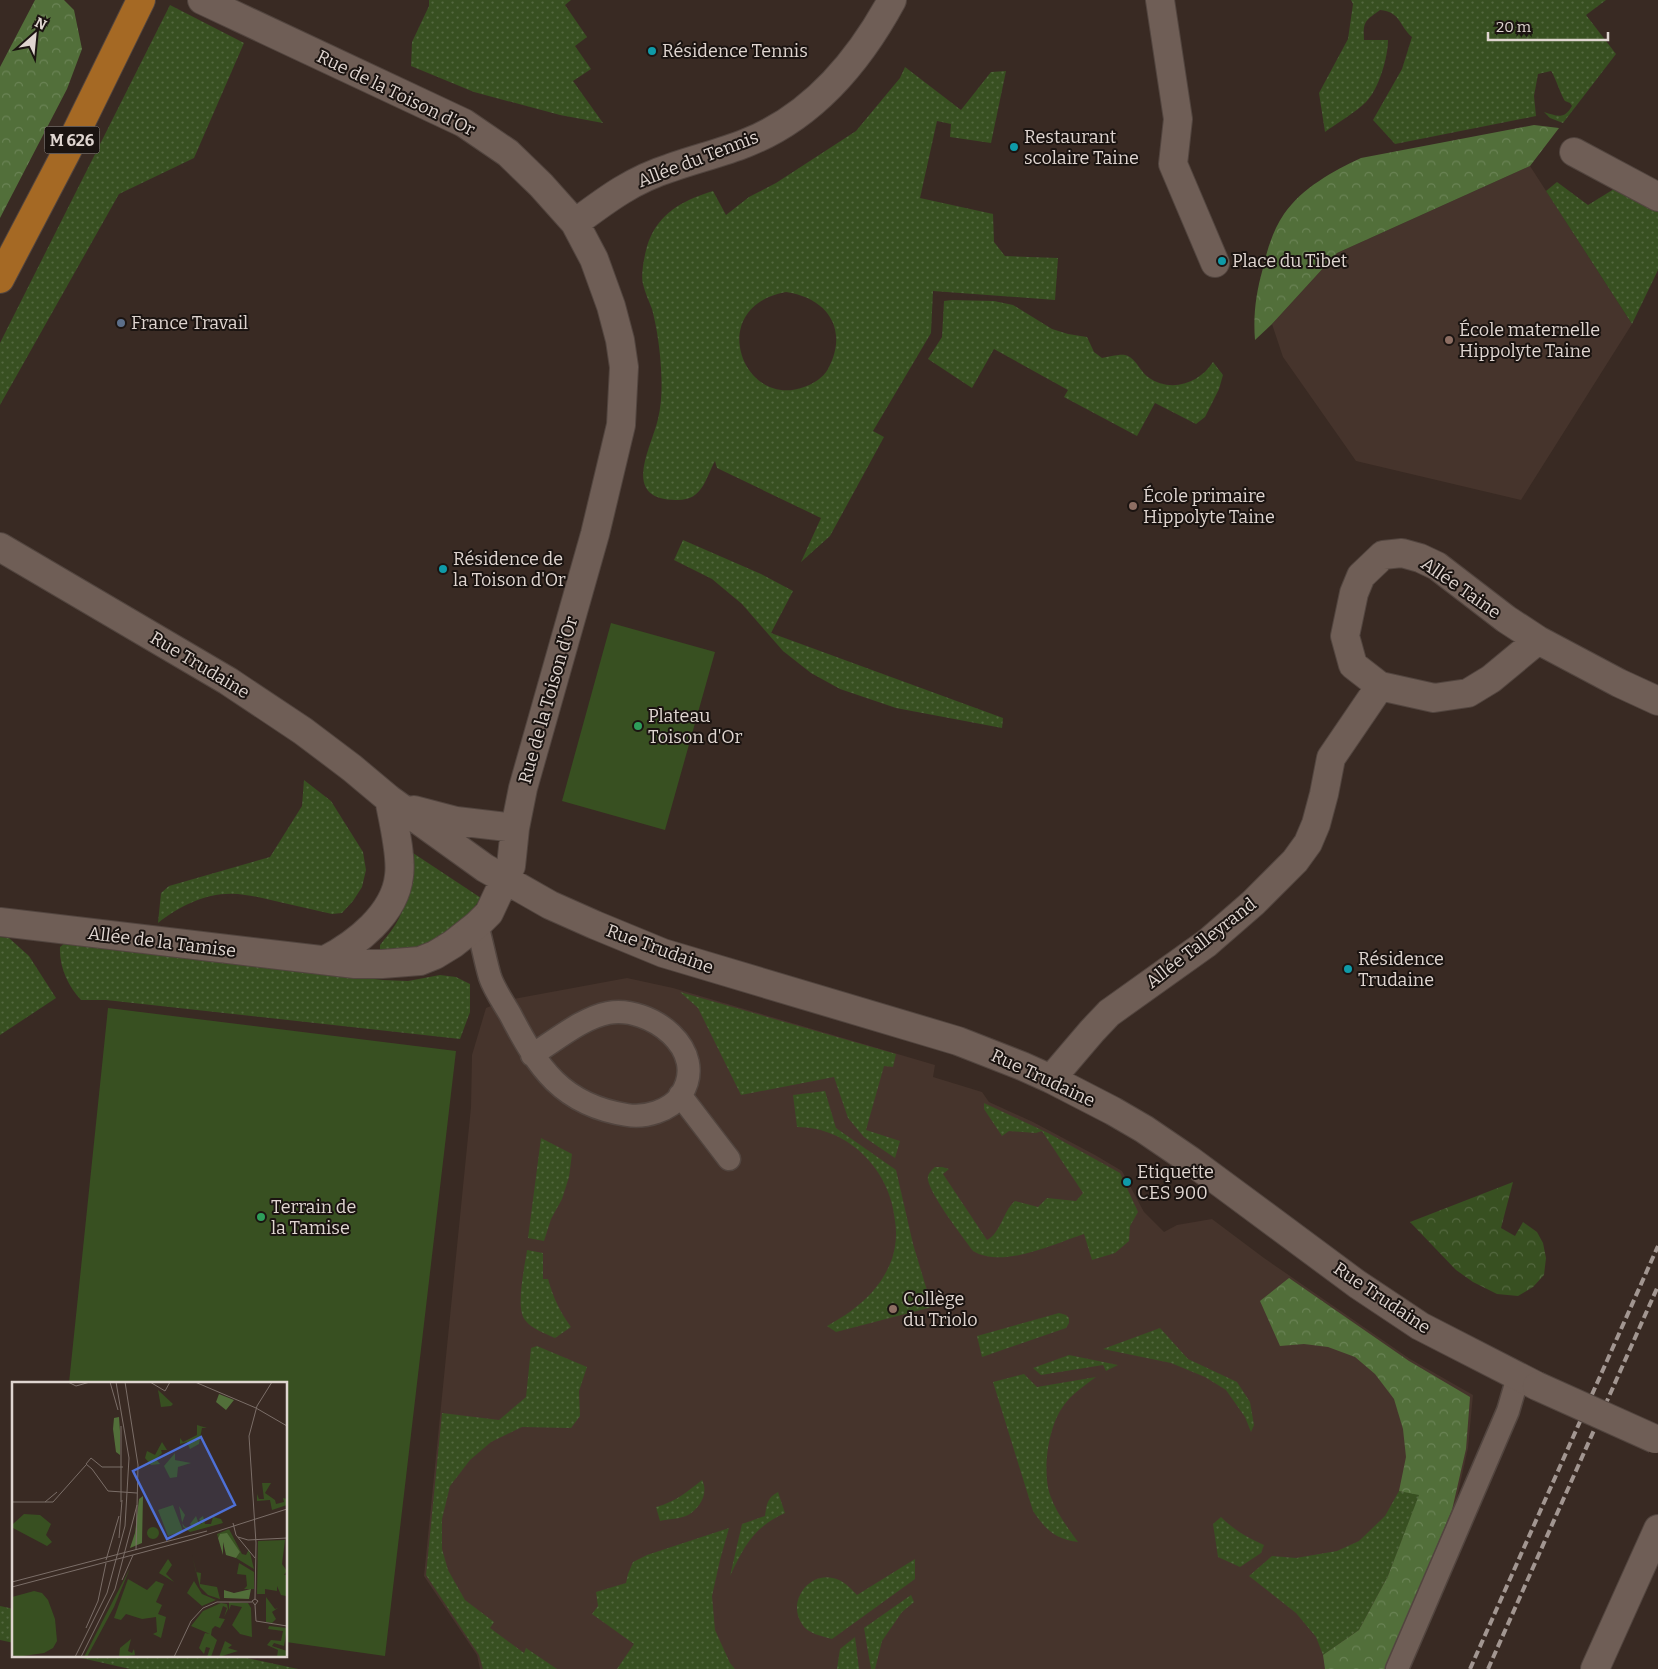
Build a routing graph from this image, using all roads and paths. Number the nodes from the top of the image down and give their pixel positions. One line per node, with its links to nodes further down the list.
1 (141, 0): 9 (main road, M 626)
2 (202, 0): 7 (street, Rue de la Toison d'Or)
3 (892, 0): 7 (street, Allée du Tennis)
4 (1160, 0): 8 (street)
5 (1574, 152): 6 (street)
6 (1658, 197)
7 (575, 223): 15 (street, Rue de la Toison d'Or)
8 (1215, 263)
9 (0, 279)
10 (0, 547): 14 (street, Rue Trudaine)
11 (1538, 640): 12 (street, Allée Taine); 12 (street, Allée Taine); 13 (street, Allée Taine)
12 (1380, 686): 21 (street, Allée Talleyrand)
13 (1658, 701)
14 (389, 799): 15 (street, Rue Trudaine); 16 (street, Rue Trudaine); 19 (street)
15 (515, 828): 16 (street, Rue de la Toison d'Or)
16 (506, 879): 18 (street, Allée de la Tamise); 21 (street, Rue Trudaine)
17 (0, 922): 19 (street, Allée de la Tamise)
18 (477, 925): 19 (street, Allée de la Tamise); 20 (lane)
19 (325, 960)
20 (532, 1055): 22 (lane); 22 (lane)
21 (1051, 1079): 24 (street, Rue Trudaine)
22 (680, 1095): 23 (lane)
23 (729, 1159)
24 (1528, 1382): 25 (street, Rue Trudaine, bridge); 27 (lane)
25 (1657, 1439)
26 (1658, 1529): 28 (street)
27 (1397, 1669)
28 (1595, 1669)

